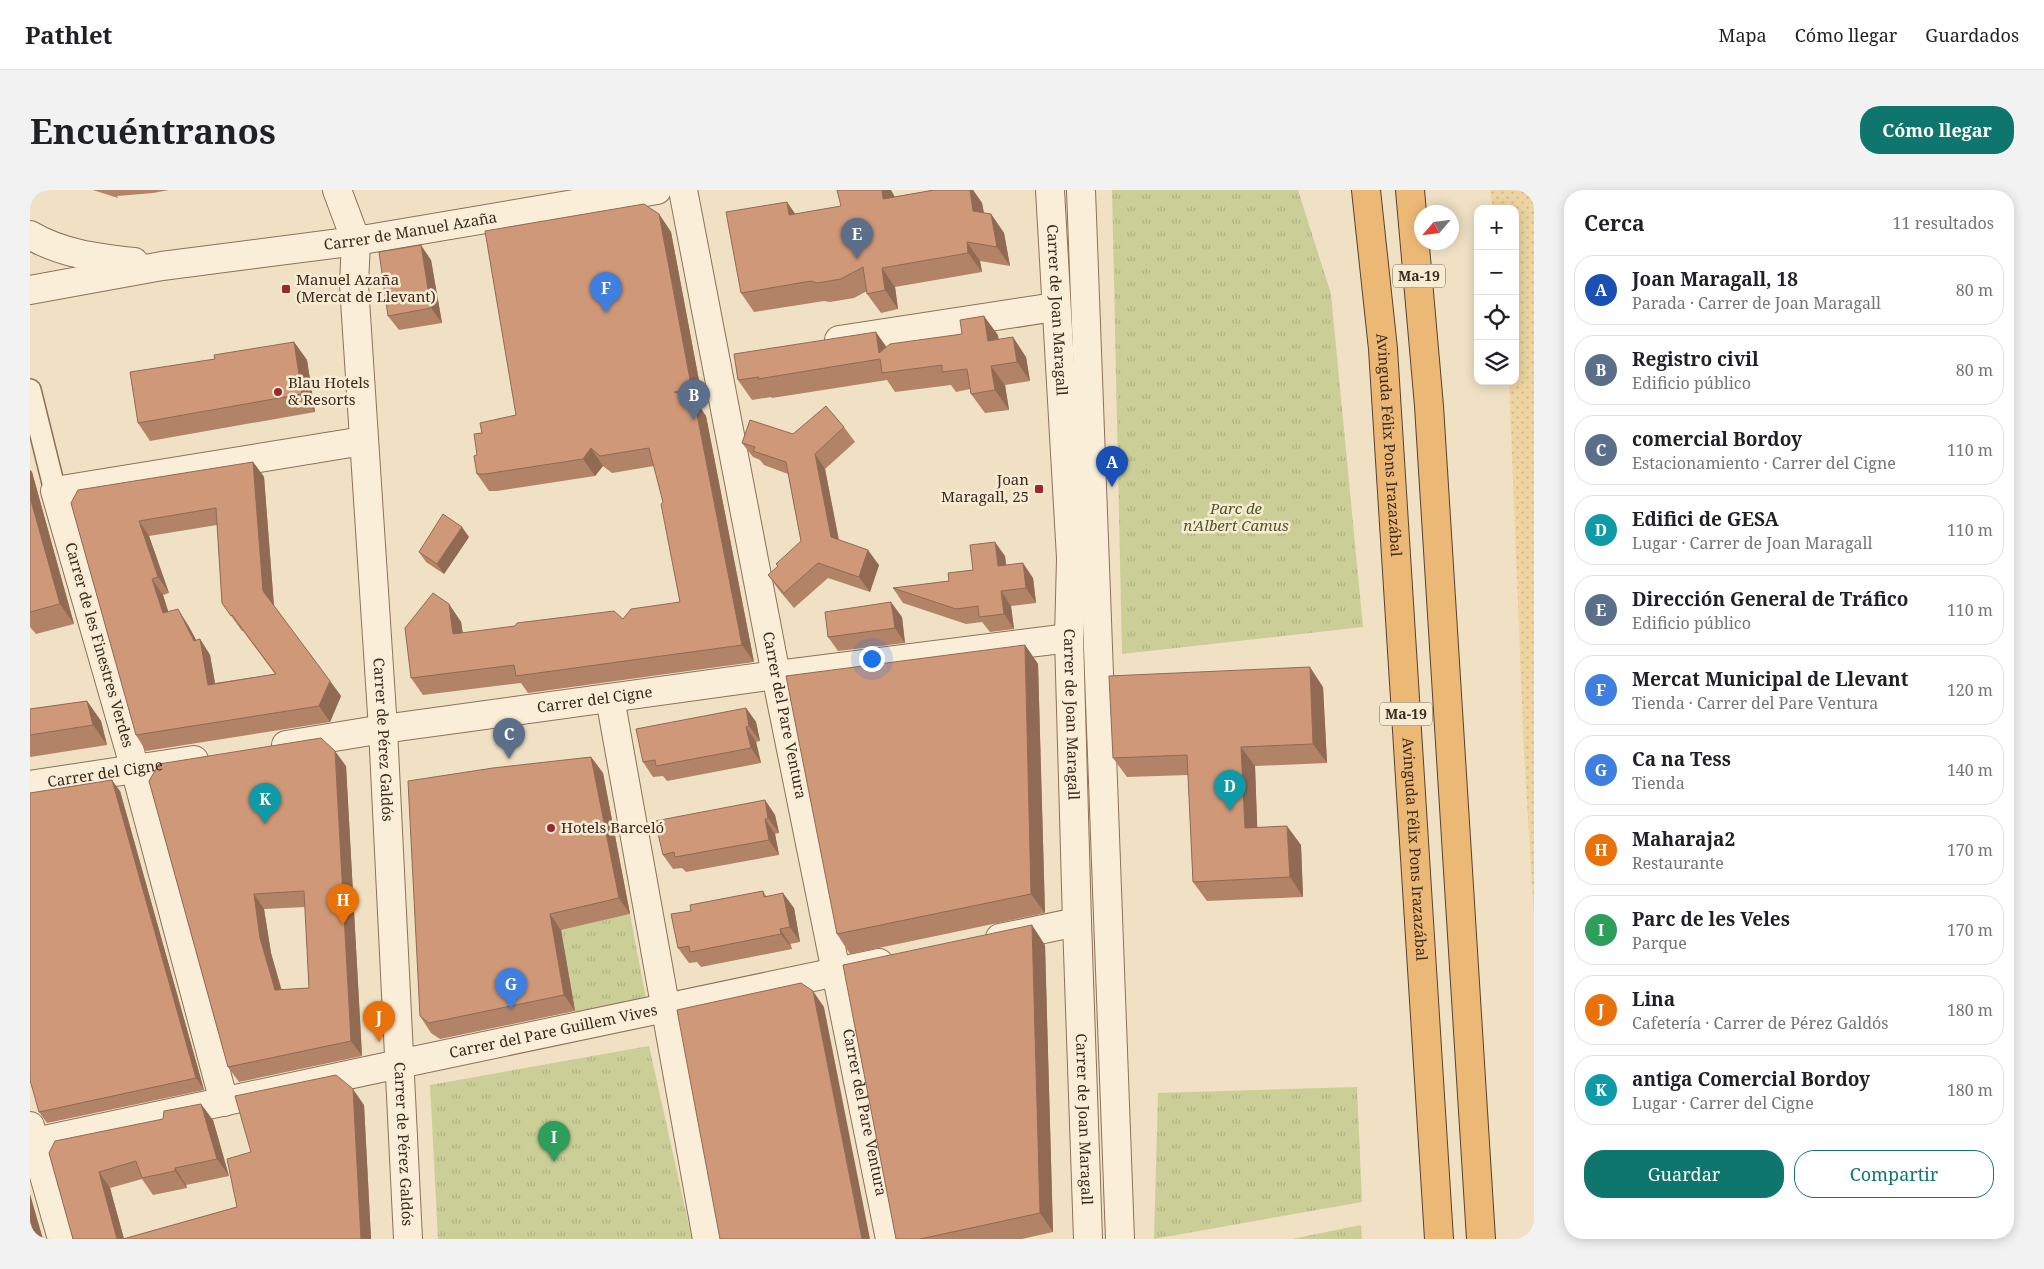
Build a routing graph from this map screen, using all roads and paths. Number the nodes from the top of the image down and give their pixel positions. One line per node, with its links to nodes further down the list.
1 (337, 190): 9 (street)
2 (657, 190): 9 (street, Carrer de Manuel Azaña)
3 (683, 190): 18 (street, Carrer del Pare Ventura)
4 (1050, 190): 12 (street, Carrer de Joan Maragall)
5 (1081, 190): 38 (street, Carrer de Joan Maragall)
6 (1366, 190): 39 (highway, Avinguda Félix Pons Irazazábal / Ma-19)
7 (1410, 190): 40 (highway, Ma-19)
8 (30, 236): 10 (street, Carrer de Manuel Azaña)
9 (356, 241): 10 (street, Carrer de Manuel Azaña); 15 (street, Carrer de Pérez Galdós)
10 (162, 266): 11 (street, Carrer de Manuel Azaña)
11 (30, 290)
12 (1055, 307): 13 (street); 17 (street, Carrer de Joan Maragall)
13 (813, 344)
14 (30, 390): 16 (street, Carrer de les Finestres Verdes)
15 (363, 441): 16 (street); 20 (street, Carrer de Pérez Galdós)
16 (55, 491): 23 (street, Carrer de les Finestres Verdes)
17 (1069, 638): 18 (street, Carrer del Cigne); 25 (street, Carrer de Joan Maragall)
18 (776, 675): 19 (street, Carrer del Cigne); 28 (street, Carrer del Pare Ventura)
19 (610, 698): 20 (street, Carrer del Cigne); 29 (street)
20 (383, 729): 21 (street, Carrer del Cigne); 30 (street, Carrer de Pérez Galdós)
21 (262, 749)
22 (223, 755): 23 (street, Carrer del Cigne)
23 (135, 769): 24 (street, Carrer del Cigne); 31 (street, Carrer de les Finestres Verdes)
24 (30, 785)
25 (1076, 922): 26 (street); 37 (street, Carrer de Joan Maragall)
26 (980, 942)
27 (903, 958): 28 (street, Carrer del Pare Guillem Vives)
28 (836, 972): 29 (street, Carrer del Pare Guillem Vives); 36 (street, Carrer del Pare Ventura)
29 (667, 1009): 30 (street, Carrer del Pare Guillem Vives); 35 (street)
30 (399, 1064): 31 (street, Carrer del Pare Guillem Vives); 34 (street, Carrer de Pérez Galdós)
31 (224, 1102): 32 (street, Carrer del Pare Guillem Vives)
32 (32, 1137): 33 (street)
33 (62, 1239)
34 (408, 1239)
35 (707, 1239)
36 (890, 1239)
37 (1088, 1239)
38 (1120, 1239)
39 (1439, 1239)
40 (1481, 1239)

